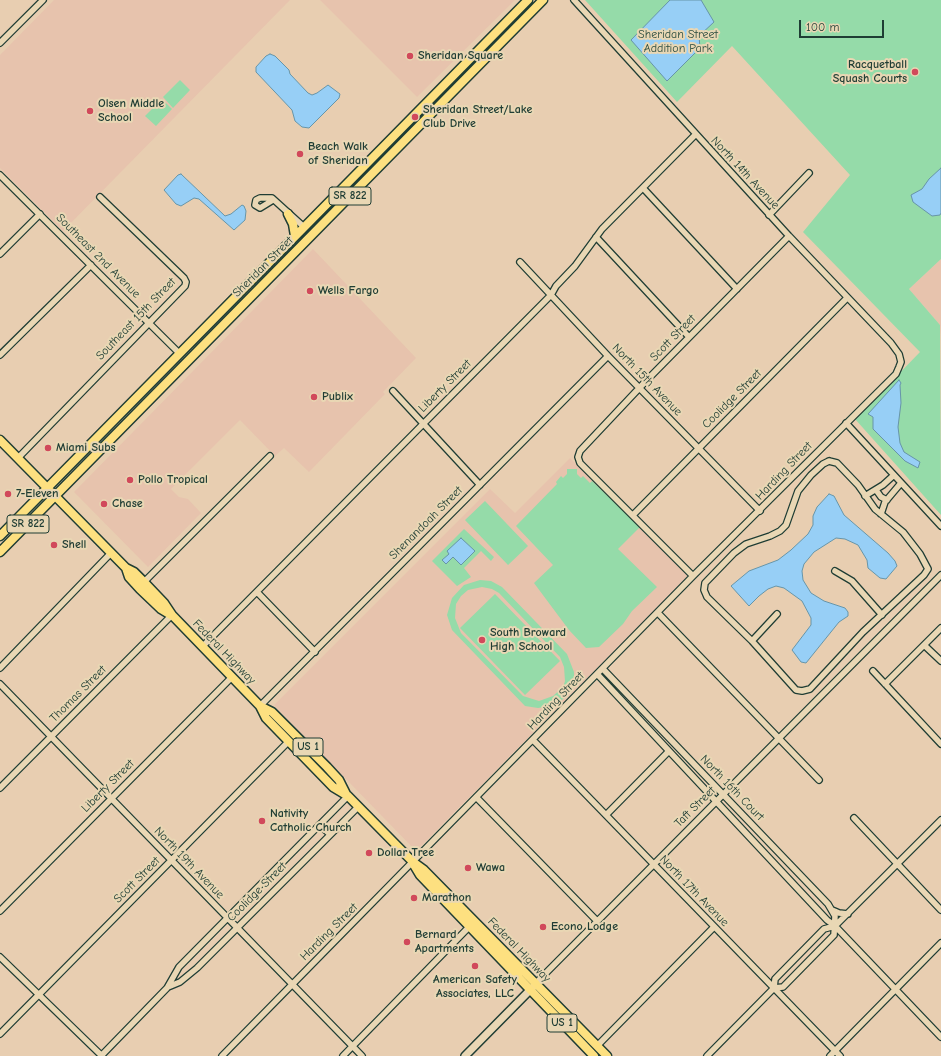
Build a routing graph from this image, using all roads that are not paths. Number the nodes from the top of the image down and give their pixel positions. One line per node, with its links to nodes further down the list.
1 (43, 0): 5 (street)
2 (528, 0): 6 (main road, Sheridan Street / SR 822)
3 (543, 0): 8 (main road, Sheridan Street / SR 822)
4 (574, 0): 9 (street, North 14th Avenue)
5 (0, 43)
6 (476, 53): 7 (main road, Sheridan Street / SR 822); 8 (main road)
7 (428, 101): 10 (main road, Sheridan Street / SR 822); 11 (main road)
8 (433, 111): 11 (main road, Sheridan Street / SR 822)
9 (695, 135): 14 (street, Liberty Street); 19 (street, North 14th Avenue)
10 (364, 165): 20 (main road); 21 (main road, Sheridan Street / SR 822)
11 (379, 165): 20 (main road, Sheridan Street / SR 822)
12 (809, 173): 19 (street)
13 (0, 175): 17 (street, Southeast 2nd Avenue)
14 (643, 188): 23 (street, Liberty Street); 29 (street)
15 (100, 197): 32 (street, Southeast 15th Street)
16 (272, 199): 16 (street); 18 (street)
17 (40, 214): 25 (street); 27 (street, Southeast 2nd Avenue)
18 (288, 214): 21 (street); 22 (main road)
19 (769, 215): 24 (street, North 14th Avenue)
20 (321, 225): 28 (main road, Sheridan Street / SR 822)
21 (304, 227): 22 (main road, Sheridan Street / SR 822); 28 (main road)
22 (295, 236): 34 (main road, Sheridan Street / SR 822)
23 (596, 236): 30 (street, Liberty Street); 33 (street)
24 (789, 236): 29 (street, Scott Street); 31 (street, North 14th Avenue)
25 (0, 254)
26 (520, 262): 30 (street, North 15th Avenue)
27 (91, 265): 32 (street, Southeast 2nd Avenue); 35 (street)
28 (260, 286): 51 (main road, Sheridan Street / SR 822)
29 (737, 289): 33 (street, Scott Street)
30 (551, 295): 36 (street, North 15th Avenue); 41 (street, Liberty Street)
31 (847, 298): 37 (street, North 14th Avenue); 43 (street, Coolidge Street)
32 (148, 322): 34 (street, Southeast 2nd Avenue); 45 (street, Southeast 15th Street)
33 (690, 337): 38 (street, Scott Street)
34 (180, 354): 49 (main road, Sheridan Street / SR 822)
35 (0, 355)
36 (608, 356): 38 (street, North 15th Avenue); 48 (street, Shenandoah Street)
37 (900, 359): 40 (street, Harding Street)
38 (640, 389): 43 (street, North 15th Avenue); 56 (street, Scott Street)
39 (393, 391): 41 (street)
40 (846, 423): 46 (street); 54 (street, Harding Street)
41 (423, 424): 48 (street); 66 (street, Liberty Street)
42 (0, 440): 45 (main road, US 1)
43 (699, 448): 54 (street, North 15th Avenue); 56 (street, Coolidge Street)
44 (270, 456): 65 (street)
45 (18, 458): 49 (main road, US 1)
46 (894, 475): 47 (street); 50 (street)
47 (901, 483): 53 (street); 57 (street)
48 (480, 485): 75 (street, Shenandoah Street)
49 (47, 488): 51 (main road, Federal Highway / US 1); 58 (main road, Sheridan Street / SR 822)
50 (876, 490): 52 (street); 53 (street)
51 (55, 496): 59 (main road, Sheridan Street / SR 822); 60 (main road, Federal Highway / US 1)
52 (865, 496): 55 (street); 72 (street)
53 (887, 500): 55 (street)
54 (760, 511): 64 (street, Harding Street)
55 (881, 514): 70 (street)
56 (633, 515): 64 (street)
57 (941, 526)
58 (0, 536)
59 (0, 552)
60 (111, 553): 61 (main road, Federal Highway / US 1); 77 (street)
61 (126, 568): 65 (main road, Federal Highway / US 1); 69 (main road, Federal Highway / US 1)
62 (835, 571): 70 (street)
63 (941, 575): 86 (street, Taft Street)
64 (693, 576): 67 (street, Harding Street)
65 (144, 582): 69 (main road, Federal Highway / US 1)
66 (257, 592): 74 (street, Liberty Street); 75 (street)
67 (658, 612): 78 (street, Harding Street); 86 (street)
68 (777, 614): 72 (street)
69 (172, 615): 74 (main road, Federal Highway / US 1); 85 (street, Thomas Street)
70 (882, 615): 72 (street)
71 (941, 628): 73 (street)
72 (752, 641)
73 (924, 645): 76 (street); 83 (street)
74 (202, 647): 81 (main road, Federal Highway / US 1)
75 (315, 652): 84 (street, Shenandoah Street)
76 (941, 661)
77 (0, 668)
78 (603, 669): 80 (street, Harding Street); 93 (street, North 16th Court)
79 (873, 671): 83 (street)
80 (598, 674): 88 (street, Harding Street); 90 (street, North 16th Court)
81 (232, 677): 84 (main road, Federal Highway / US 1); 96 (street, Liberty Street)
82 (0, 684): 85 (street, North 19th Avenue)
83 (885, 684): 89 (street)
84 (260, 706): 87 (main road, Federal Highway / US 1); 94 (main road, Federal Highway / US 1)
85 (50, 738): 92 (street, Thomas Street); 96 (street, North 19th Avenue)
86 (778, 738): 91 (street); 93 (street, Taft Street)
87 (289, 741): 94 (main road, Federal Highway / US 1); 104 (street, Scott Street)
88 (534, 741): 95 (street, Harding Street); 99 (street, North 17th Avenue)
89 (941, 744)
90 (669, 752): 97 (street, North 16th Court); 99 (street)
91 (820, 780)
92 (0, 788)
93 (723, 794): 97 (street, Taft Street); 108 (street, North 16th Court)
94 (348, 796): 98 (main road, Federal Highway / US 1); 102 (street, Coolidge Street)
95 (476, 797): 105 (street, Harding Street); 113 (street)
96 (111, 799): 104 (street, North 19th Avenue); 110 (street, Liberty Street)
97 (717, 800): 106 (street, Taft Street); 114 (street, North 16th Court)
98 (358, 807): 103 (street, Coolidge Street); 105 (main road, Federal Highway / US 1)
99 (606, 815): 106 (street, North 17th Avenue)
100 (854, 818): 107 (street)
101 (941, 820): 107 (street)
102 (319, 825): 103 (street); 112 (street, Coolidge Street)
103 (330, 834): 117 (street, Coolidge Street)
104 (172, 861): 112 (street, North 19th Avenue); 125 (street, Scott Street)
105 (413, 862): 115 (main road, Federal Highway / US 1); 120 (street, Harding Street); 122 (main road, Federal Highway / US 1)
106 (653, 864): 113 (street, Taft Street); 116 (street, North 17th Avenue)
107 (897, 864): 109 (street); 111 (street)
108 (832, 910): 111 (street); 114 (street, North 16th Court)
109 (941, 910)
110 (0, 911)
111 (848, 914): 114 (street)
112 (227, 918): 117 (street, North 19th Avenue); 121 (street, Coolidge Street)
113 (597, 921): 122 (street, Taft Street)
114 (836, 926): 123 (street); 123 (street); 124 (street, North 16th Court)
115 (469, 927): 122 (main road, Federal Highway / US 1); 128 (street)
116 (714, 927): 123 (street, North 17th Avenue); 129 (street)
117 (237, 928): 120 (street, North 19th Avenue); 121 (street, Coolidge Street)
118 (941, 943): 124 (street)
119 (0, 958): 125 (street)
120 (292, 985): 128 (street, North 19th Avenue); 133 (street, Harding Street)
121 (167, 988): 132 (street, Coolidge Street)
122 (532, 988): 129 (main road, Federal Highway / US 1); 131 (main road, Federal Highway / US 1); 136 (street, Taft Street)
123 (774, 988): 130 (street, North 17th Avenue); 138 (street)
124 (895, 990): 127 (street, North 16th Court); 130 (street)
125 (39, 995): 126 (street, Scott Street); 132 (street)
126 (0, 1034)
127 (941, 1037)
128 (353, 1046): 134 (street); 135 (street, North 19th Avenue)
129 (597, 1046): 137 (main road, Federal Highway / US 1)
130 (835, 1051): 139 (street); 140 (street, North 17th Avenue)
131 (590, 1055)
132 (101, 1056)
133 (222, 1056)
134 (343, 1056)
135 (362, 1056)
136 (465, 1056)
137 (607, 1056)
138 (708, 1056)
139 (830, 1056)
140 (840, 1056)

